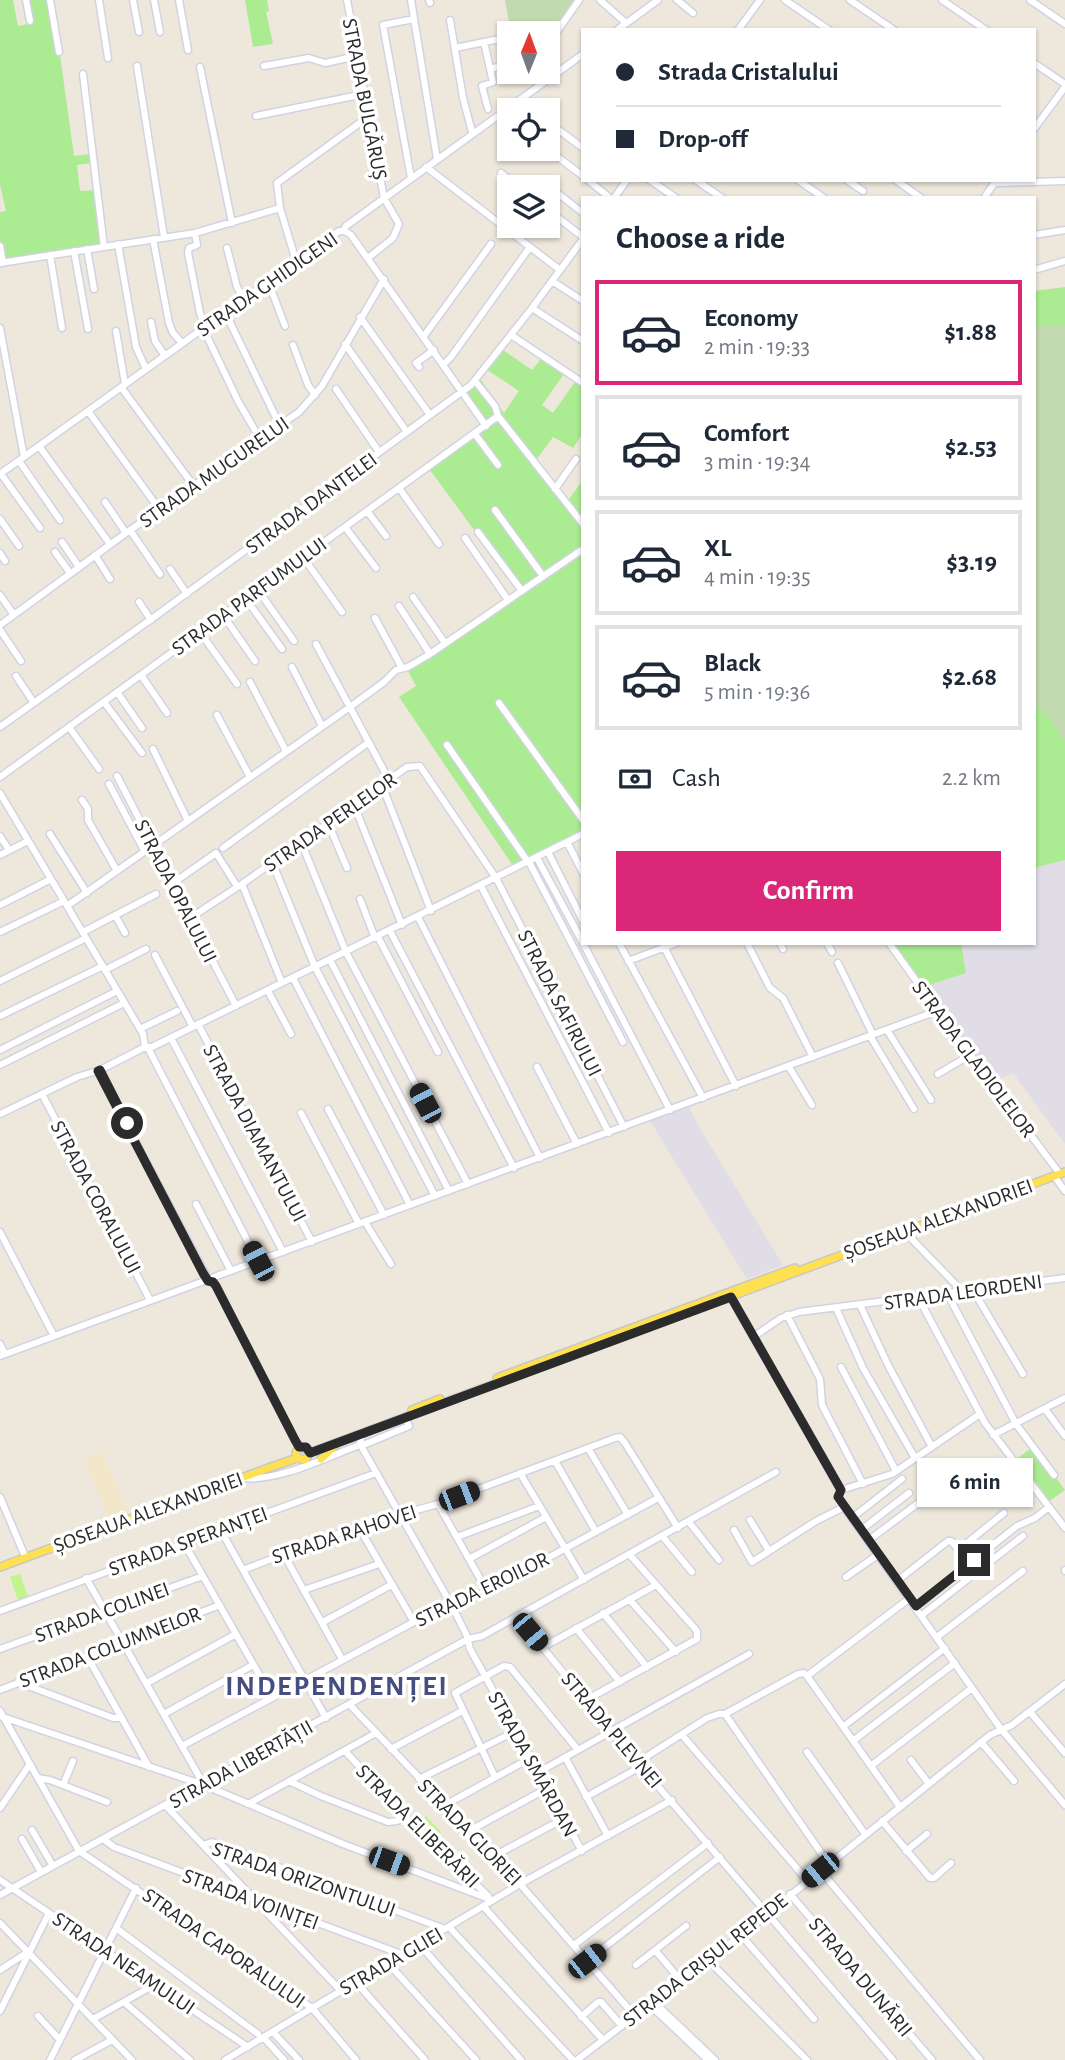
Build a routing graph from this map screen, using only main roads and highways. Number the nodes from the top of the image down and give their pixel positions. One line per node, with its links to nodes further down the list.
1 (1060, 1174): 2 (main road, ȘOSEAUA ALEXANDRIEI)
2 (816, 1264): 3 (main road, ȘOSEAUA ALEXANDRIEI); 4 (main road, ȘOSEAUA ALEXANDRIEI)
3 (338, 1443): 4 (main road, ȘOSEAUA ALEXANDRIEI); 6 (main road)
4 (309, 1451): 5 (main road); 5 (main road)
5 (297, 1453): 7 (main road, ȘOSEAUA ALEXANDRIEI); 7 (main road, ȘOSEAUA ALEXANDRIEI)
6 (321, 1459)
7 (0, 1565)

